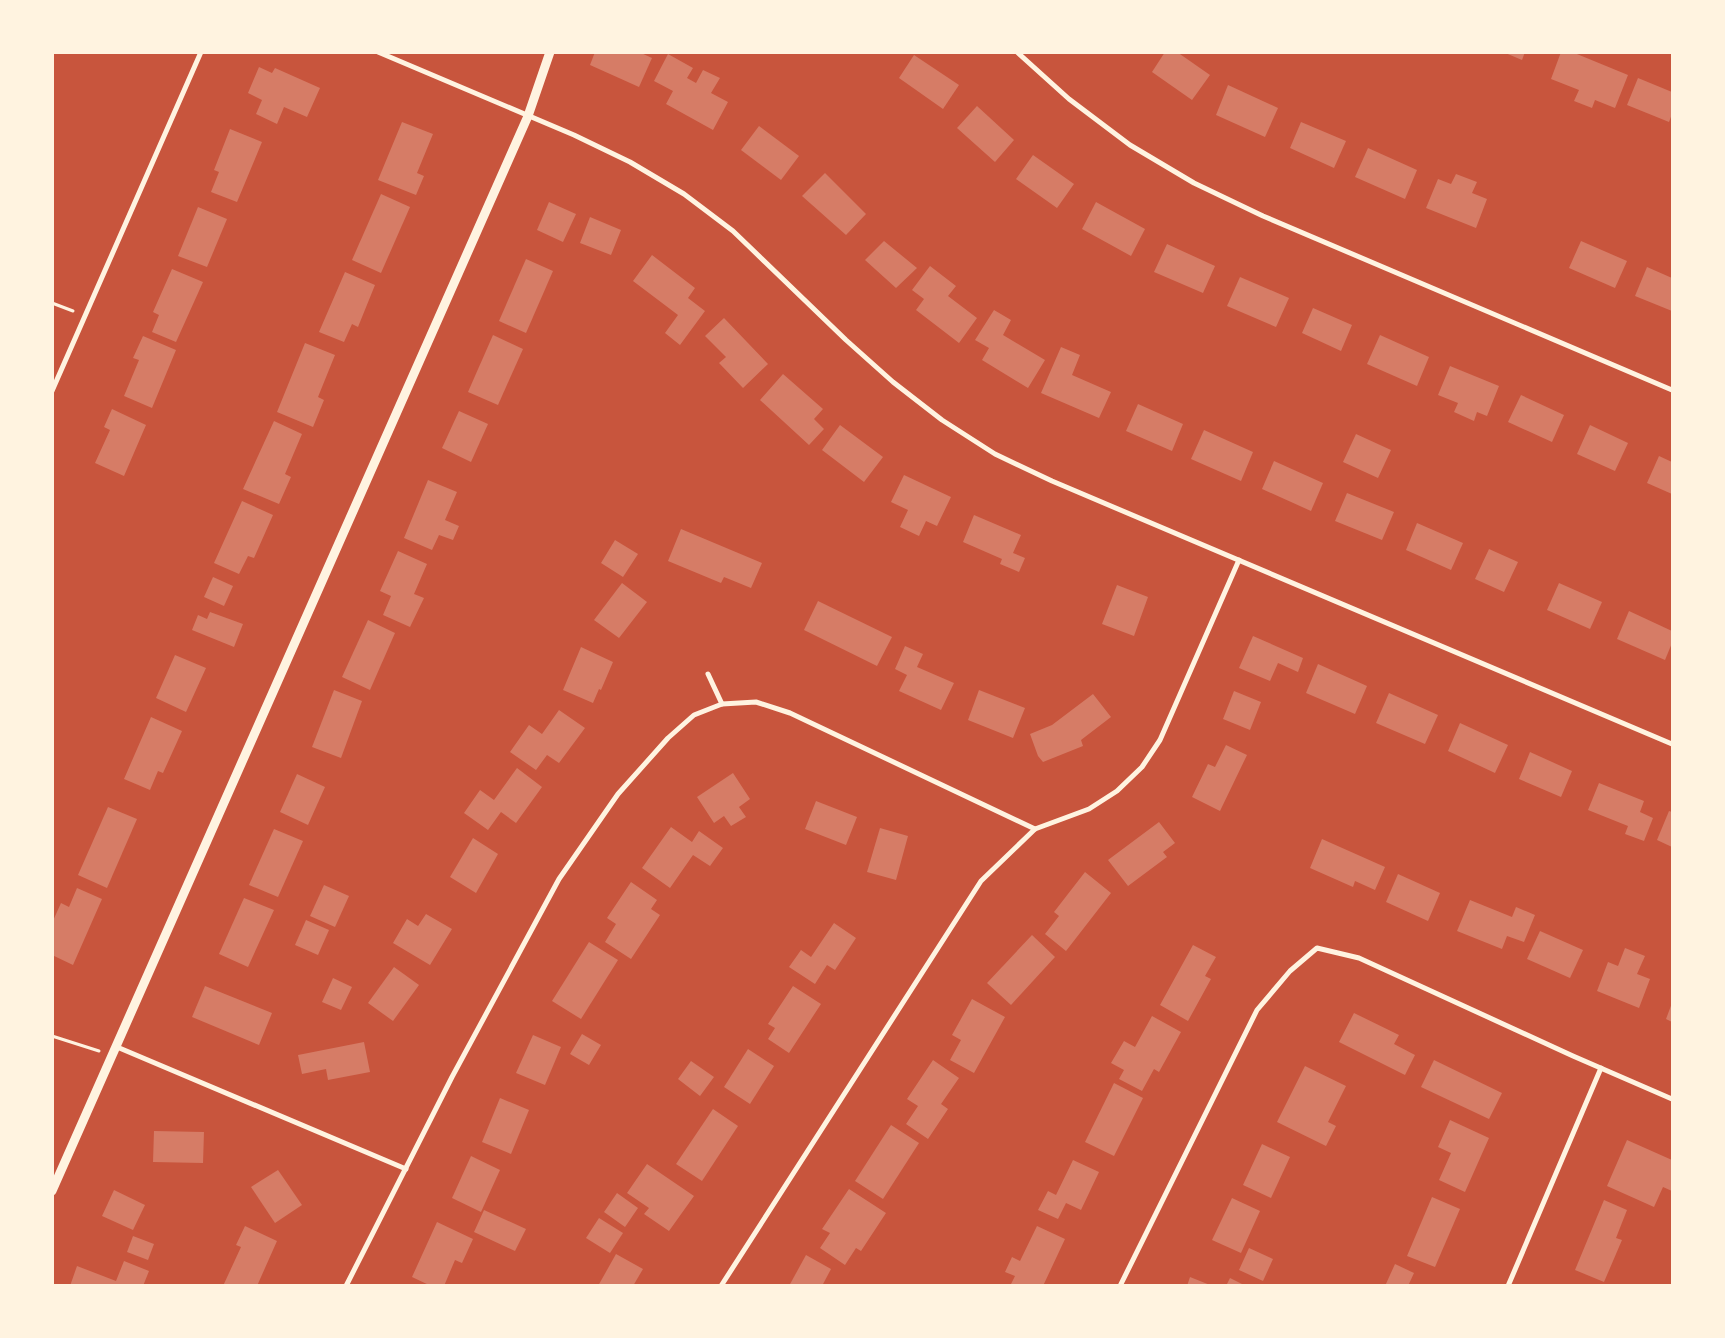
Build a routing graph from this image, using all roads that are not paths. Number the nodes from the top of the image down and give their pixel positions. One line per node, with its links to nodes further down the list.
1 (201, 52): 7 (street)
2 (378, 52): 5 (street)
3 (550, 52): 5 (street)
4 (1016, 52): 6 (street)
5 (528, 116): 8 (street); 13 (street)
6 (1672, 390)
7 (52, 391)
8 (1238, 560): 11 (street); 12 (street)
9 (708, 674): 10 (street)
10 (722, 704): 12 (street); 16 (street)
11 (1672, 744)
12 (1035, 830): 19 (street)
13 (116, 1050): 16 (street); 17 (street)
14 (1601, 1068): 15 (street); 20 (street); 21 (street)
15 (1672, 1099)
16 (406, 1169): 18 (street)
17 (52, 1191)
18 (346, 1286)
19 (721, 1286)
20 (1120, 1286)
21 (1508, 1286)

